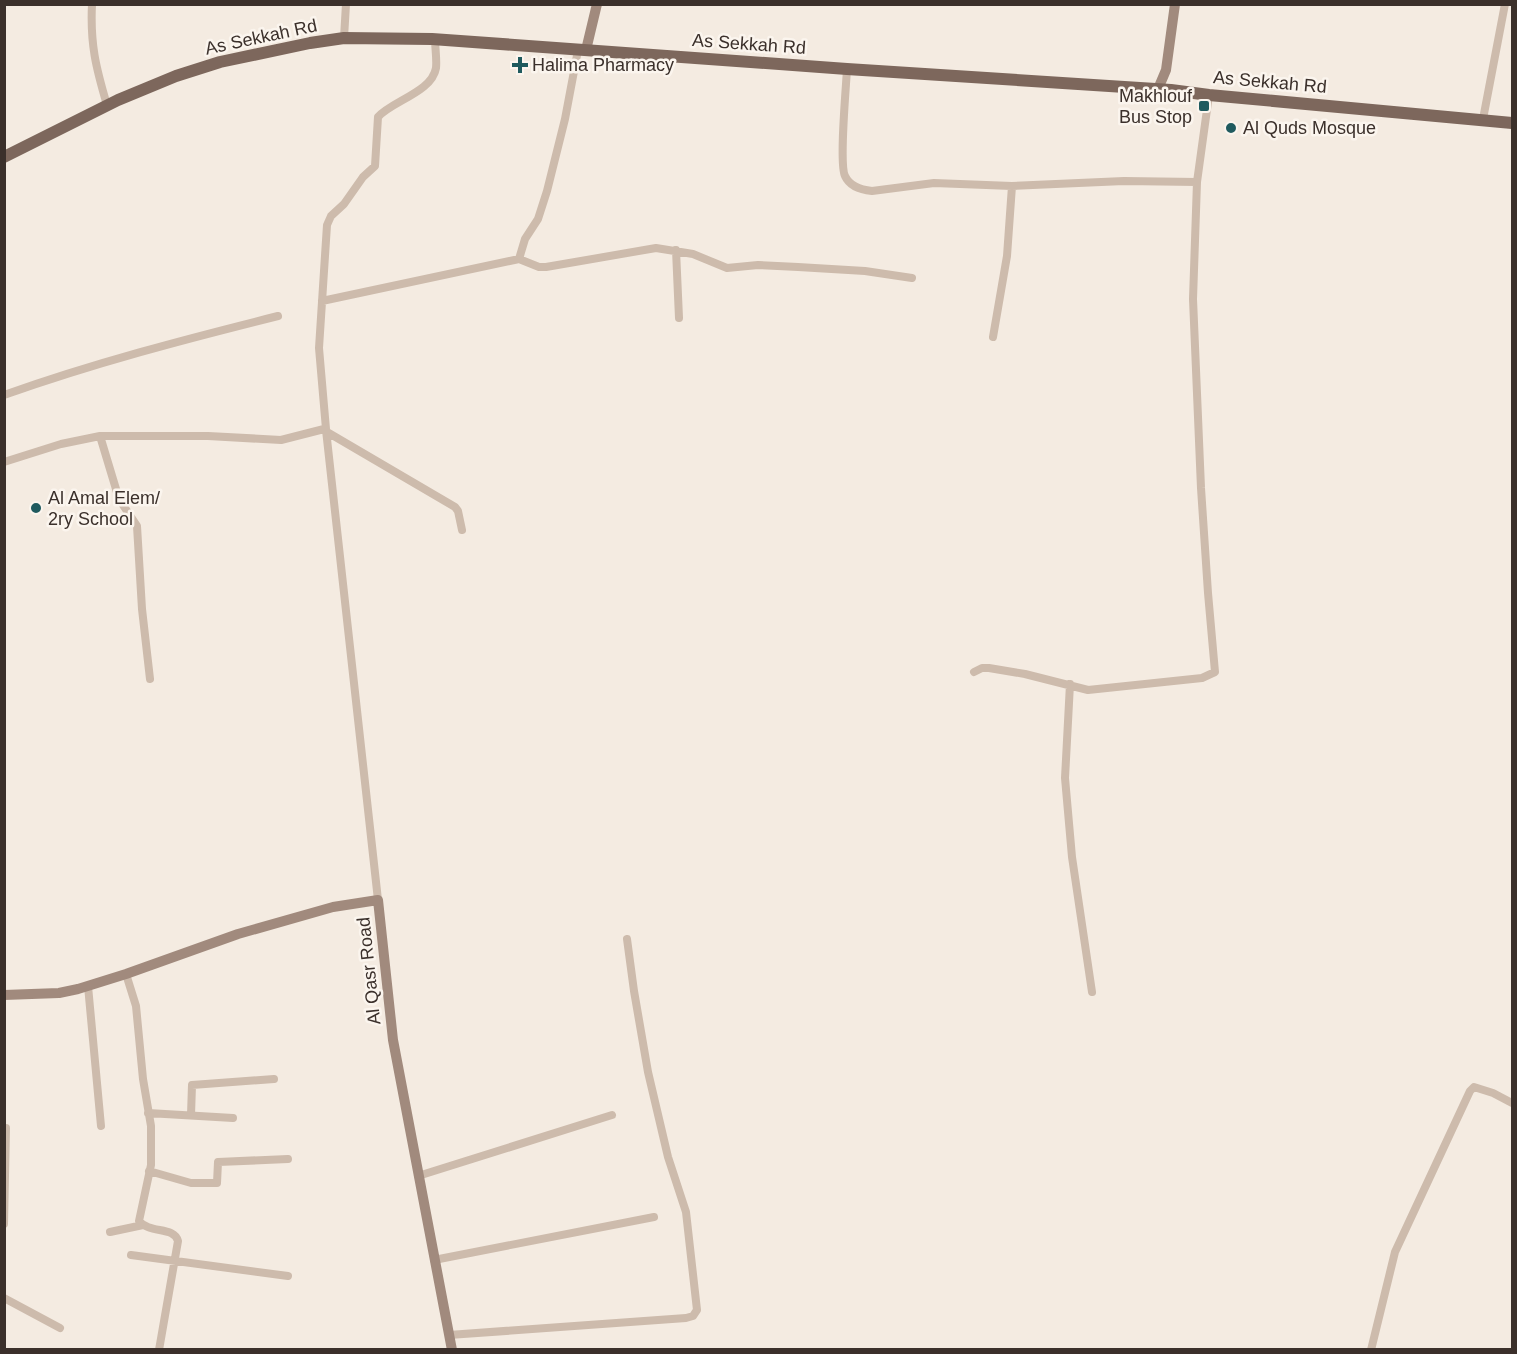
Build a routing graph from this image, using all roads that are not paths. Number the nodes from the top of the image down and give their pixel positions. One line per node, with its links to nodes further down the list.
1 (92, 4): 14 (street)
2 (346, 4): 6 (street)
3 (597, 4): 8 (street)
4 (1175, 4): 10 (street)
5 (1504, 4): 15 (street)
6 (344, 38): 7 (main road, As Sekkah Rd); 14 (main road, As Sekkah Rd)
7 (435, 39): 8 (main road, As Sekkah Rd); 23 (street)
8 (582, 50): 9 (main road, As Sekkah Rd); 21 (street)
9 (847, 69): 11 (main road, As Sekkah Rd); 19 (street)
10 (1166, 70): 11 (street); 12 (street)
11 (1158, 89): 12 (main road, As Sekkah Rd)
12 (1172, 90): 13 (main road, As Sekkah Rd)
13 (1209, 95): 15 (main road, As Sekkah Rd); 18 (street)
14 (107, 105): 17 (main road, As Sekkah Rd)
15 (1483, 119): 16 (main road, As Sekkah Rd)
16 (1512, 123)
17 (4, 158)
18 (1197, 182): 19 (street); 34 (street)
19 (1012, 186): 26 (street)
20 (676, 250): 21 (street); 22 (street); 25 (street)
21 (519, 259): 23 (street)
22 (912, 278)
23 (322, 301): 28 (street)
24 (278, 316): 27 (street)
25 (679, 318)
26 (993, 337)
27 (4, 395)
28 (326, 430): 29 (street); 31 (street); 35 (street)
29 (100, 436): 30 (street); 33 (street)
30 (4, 462)
31 (462, 530)
32 (974, 672): 34 (street)
33 (150, 679)
34 (1070, 684): 39 (street)
35 (378, 900): 37 (street, Al Qasr Road); 51 (street, Al Qasr Road)
36 (627, 939): 62 (street)
37 (126, 975): 38 (street, Al Qasr Road); 43 (street)
38 (88, 986): 40 (street, Al Qasr Road); 47 (street)
39 (1092, 992)
40 (4, 995)
41 (274, 1079): 44 (street)
42 (1512, 1103): 65 (street)
43 (148, 1113): 44 (street); 50 (street)
44 (191, 1114): 46 (street)
45 (612, 1115): 51 (street)
46 (233, 1119)
47 (101, 1126)
48 (4, 1128): 53 (street)
49 (288, 1159): 50 (street)
50 (149, 1171): 54 (street)
51 (418, 1176): 57 (street, Al Qasr Road)
52 (654, 1217): 57 (street)
53 (4, 1224)
54 (142, 1225): 55 (street); 58 (street)
55 (110, 1232)
56 (131, 1256): 58 (street)
57 (434, 1260): 62 (street, Al Qasr Road)
58 (174, 1261): 59 (street); 63 (street)
59 (288, 1276)
60 (4, 1298): 61 (street)
61 (60, 1328)
62 (449, 1335): 64 (street, Al Qasr Road)
63 (159, 1350)
64 (452, 1350)
65 (1371, 1350)

